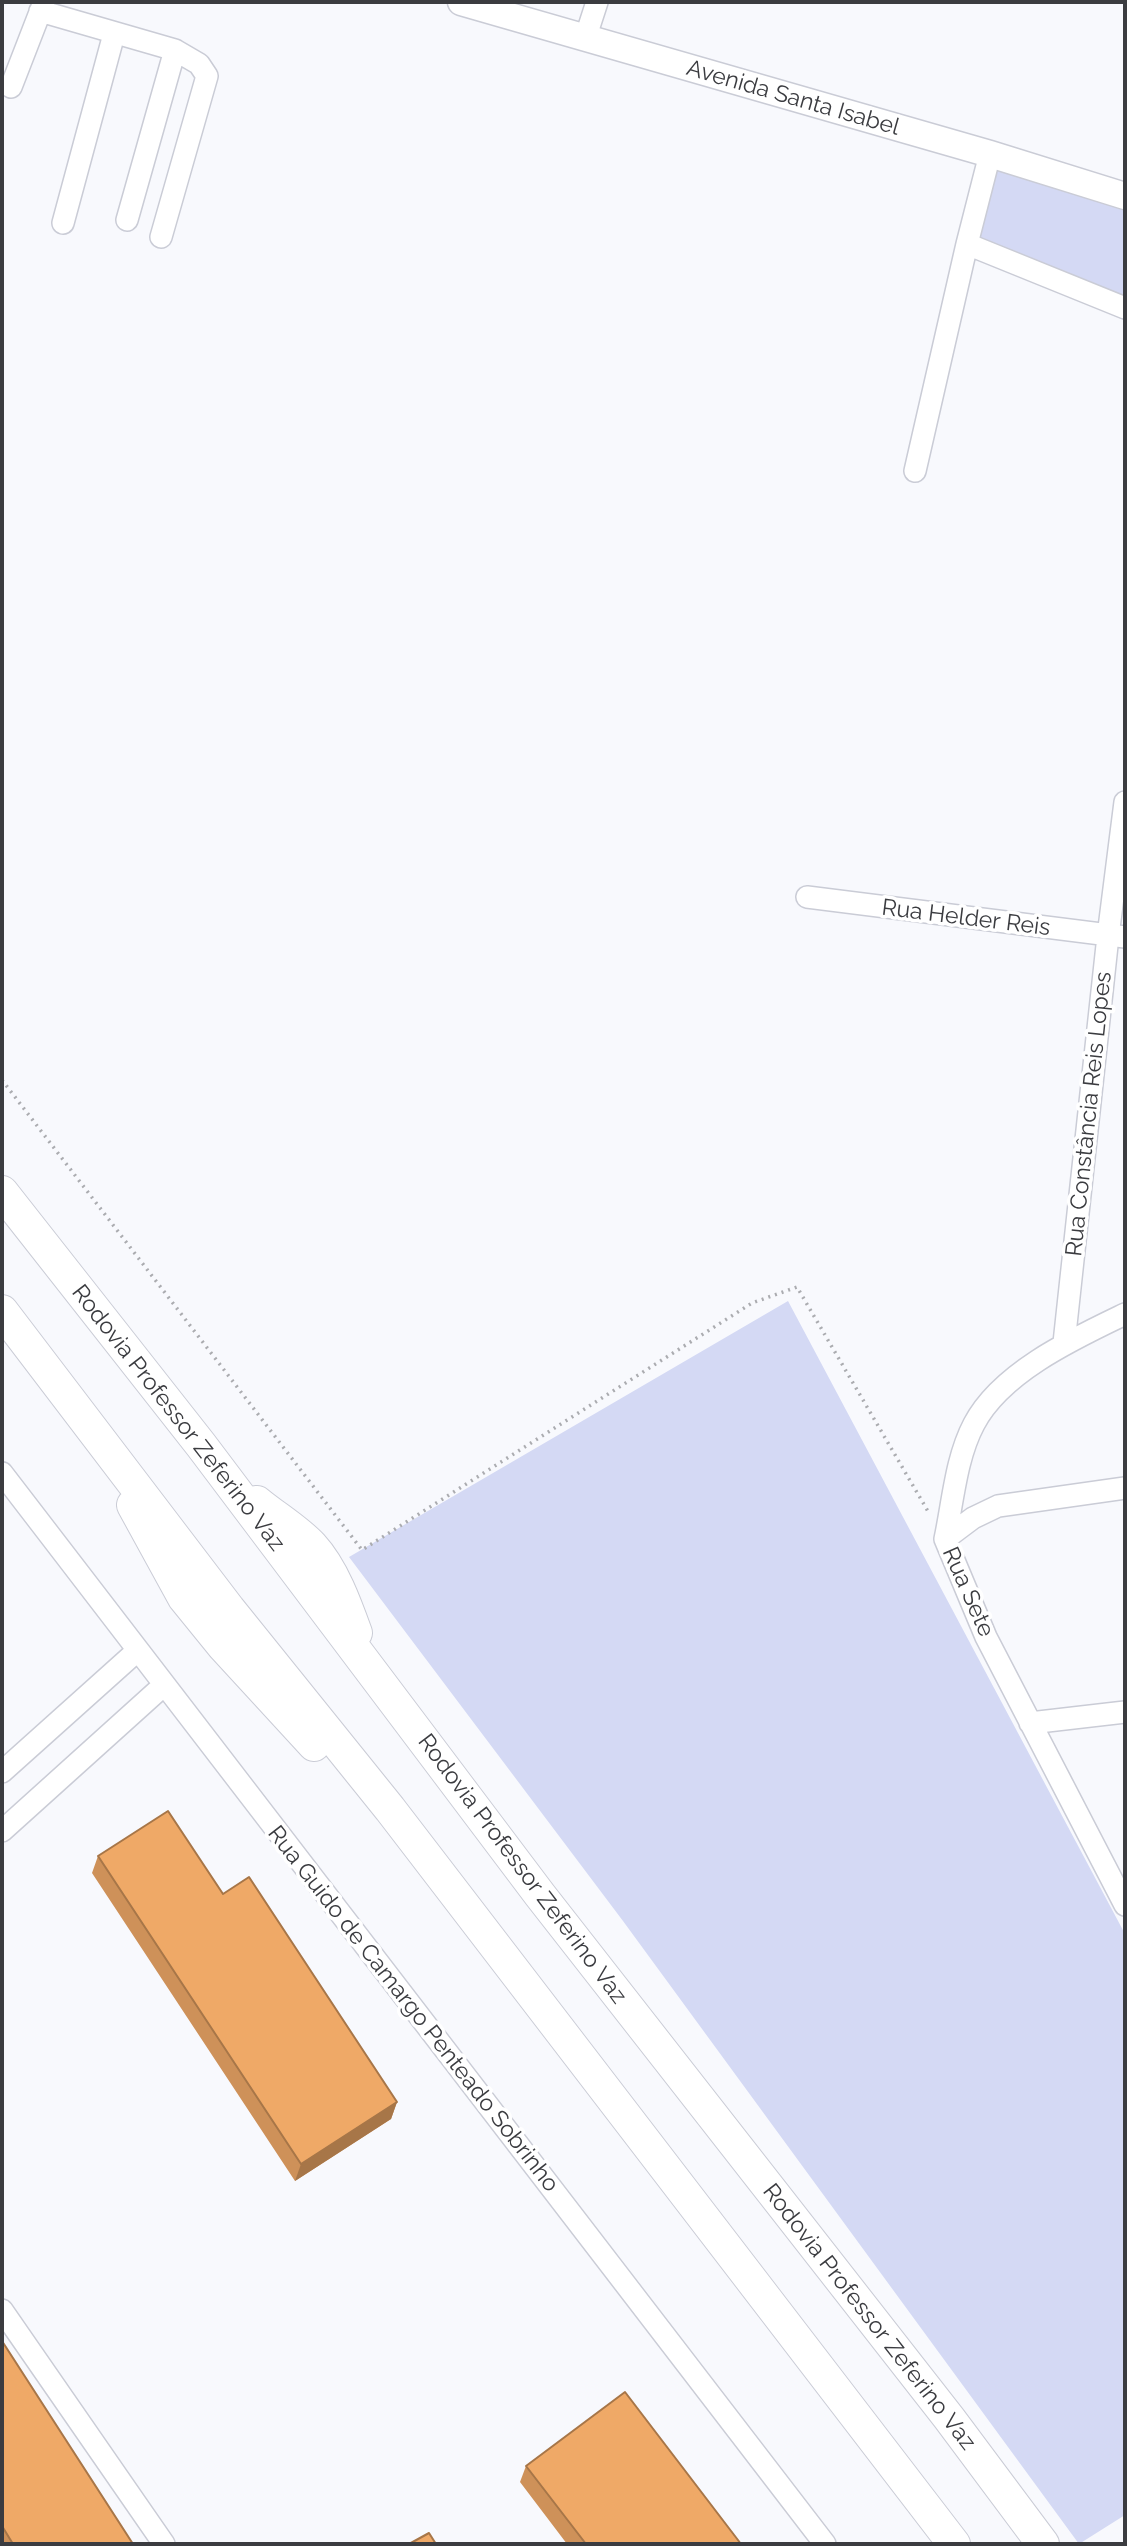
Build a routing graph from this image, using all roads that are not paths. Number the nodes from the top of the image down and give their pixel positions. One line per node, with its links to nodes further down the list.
1 (461, 2): 5 (main road, Avenida Santa Isabel)
2 (597, 2): 5 (street)
3 (42, 6): 4 (street); 7 (street)
4 (114, 34): 6 (street); 11 (street)
5 (585, 38): 8 (main road, Avenida Santa Isabel)
6 (175, 50): 10 (street); 12 (street)
7 (11, 88)
8 (990, 154): 9 (main road, Avenida Santa Isabel); 13 (street)
9 (1125, 196)
10 (127, 220)
11 (63, 223)
12 (162, 237)
13 (967, 244): 14 (street); 15 (street)
14 (1125, 308)
15 (915, 471)
16 (1125, 803): 18 (street, Rua Constância Reis Lopes)
17 (807, 898): 18 (street, Rua Helder Reis)
18 (1117, 937): 22 (street, Rua Constância Reis Lopes)
19 (2, 1192): 37 (highway, Rodovia Professor Zeferino Vaz)
20 (2, 1311): 36 (highway)
21 (1125, 1314): 22 (street)
22 (1064, 1343): 25 (street)
23 (2, 1473): 26 (street, Rua Guido de Camargo Penteado Sobrinho)
24 (1125, 1488): 25 (street)
25 (945, 1539): 29 (street, Rua Sete)
26 (137, 1651): 27 (street, Rua Guido de Camargo Penteado Sobrinho); 30 (street)
27 (164, 1685): 31 (street); 35 (street, Rua Guido de Camargo Penteado Sobrinho)
28 (1125, 1712): 29 (street)
29 (1030, 1723): 32 (street, Rua Sete)
30 (2, 1772)
31 (2, 1831)
32 (1125, 1905)
33 (2, 2310): 34 (street)
34 (164, 2544)
35 (825, 2544)
36 (954, 2544)
37 (1043, 2544)

